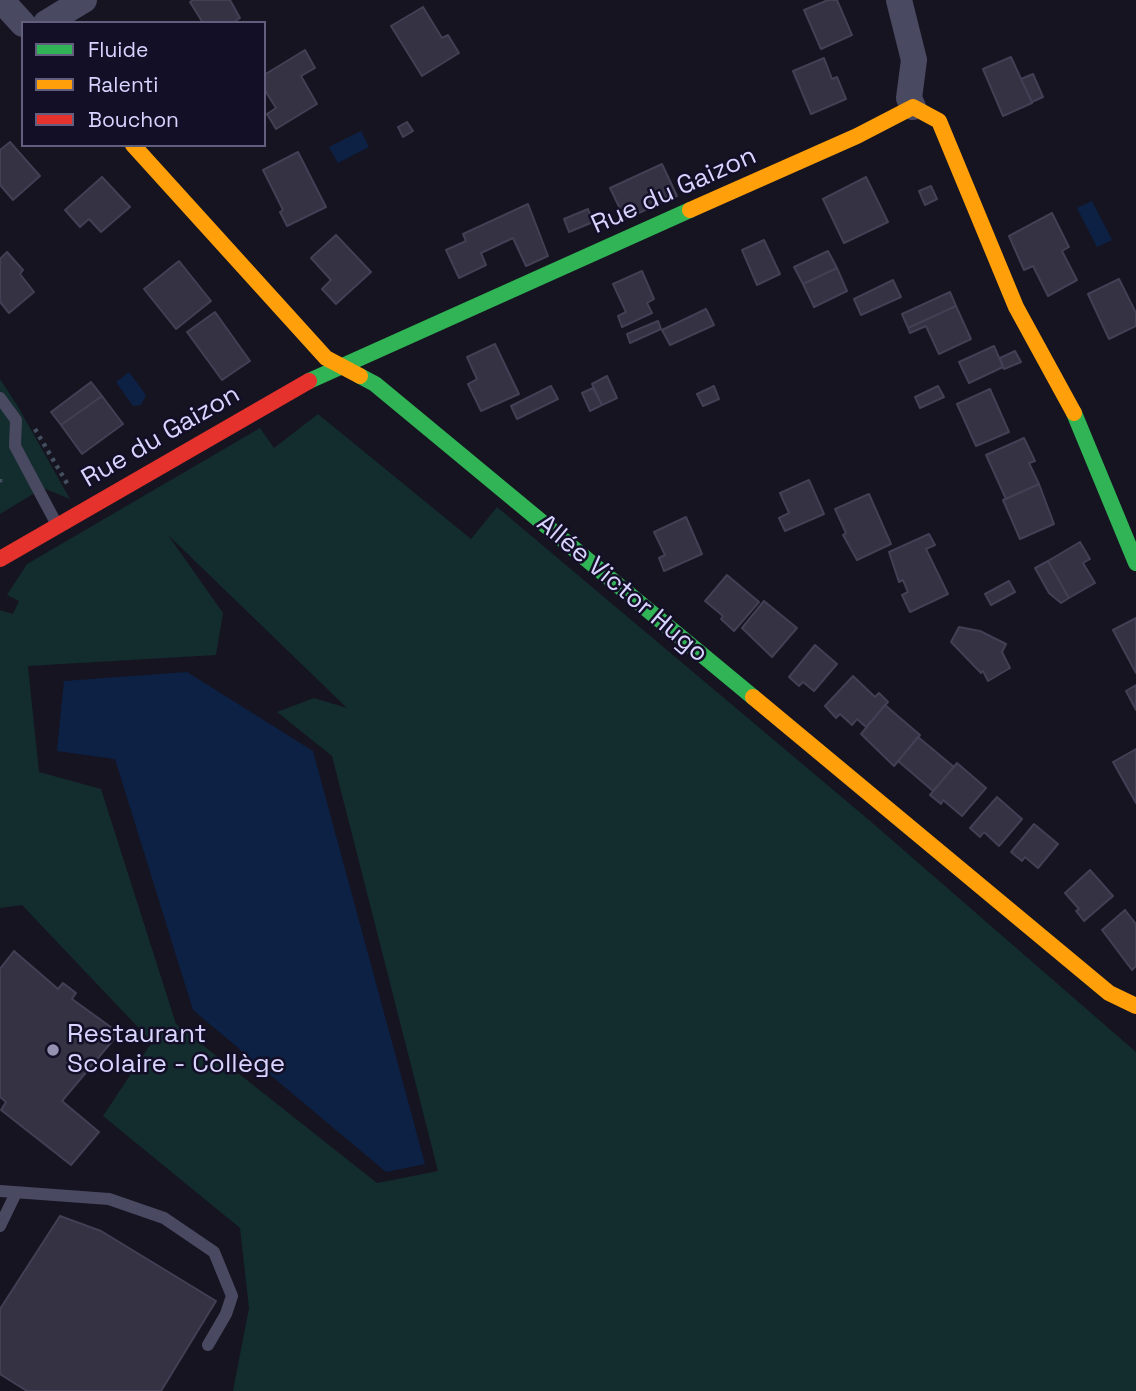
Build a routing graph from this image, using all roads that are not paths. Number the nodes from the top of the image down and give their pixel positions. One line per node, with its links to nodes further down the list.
1 (1, 0): 5 (street)
2 (84, 0): 4 (street)
3 (899, 0): 6 (street)
4 (49, 21)
5 (21, 22)
6 (914, 107): 8 (street, Rue du Gaizon); 12 (street)
7 (135, 147): 8 (street, Allée Victor Hugo)
8 (341, 364): 10 (street, Rue du Gaizon); 14 (street, Allée Victor Hugo)
9 (0, 398): 10 (lane)
10 (58, 526): 11 (street, Rue du Gaizon)
11 (6, 555): 13 (lane)
12 (1136, 564)
13 (0, 573)
14 (1136, 1006)
15 (0, 1192): 16 (lane)
16 (16, 1193): 17 (lane); 18 (lane)
17 (0, 1226)
18 (208, 1345)

